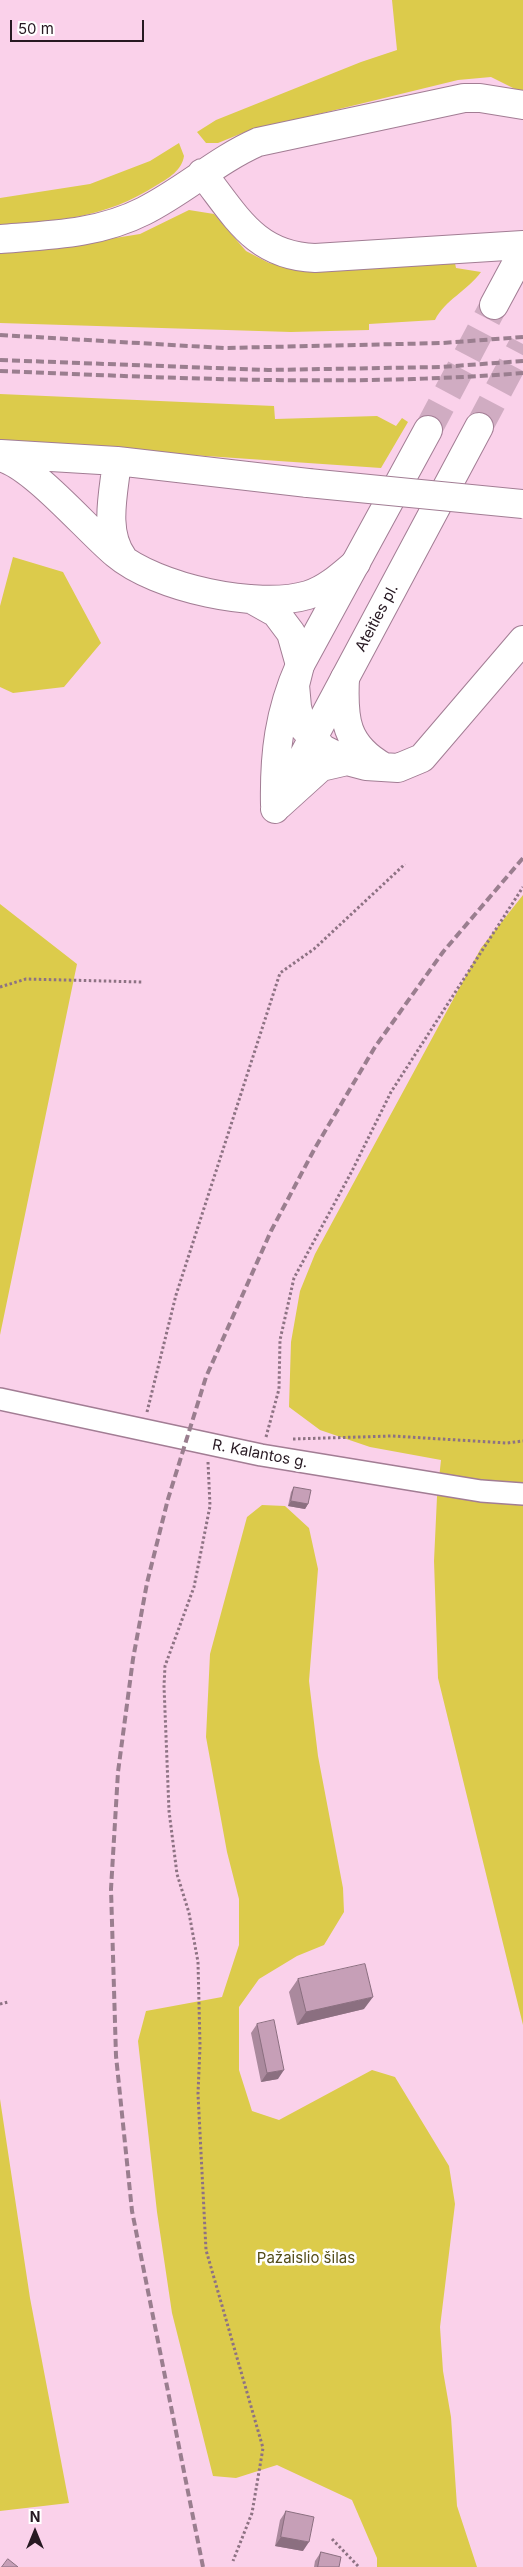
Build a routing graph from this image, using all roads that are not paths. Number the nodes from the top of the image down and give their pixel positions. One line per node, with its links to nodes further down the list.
1 (510, 102): 2 (main road); 3 (main road)
2 (523, 127)
3 (202, 173): 4 (main road); 5 (main road)
4 (0, 239)
5 (523, 244)
6 (523, 251): 7 (main road)
7 (494, 304)
8 (479, 426): 18 (main road, Ateities pl.)
9 (428, 430): 14 (main road)
10 (0, 455): 11 (main road); 13 (main road)
11 (117, 461): 12 (main road, bridge); 13 (main road)
12 (523, 504)
13 (127, 563): 15 (main road)
14 (356, 564): 15 (main road); 17 (main road)
15 (251, 599): 17 (main road)
16 (523, 640): 21 (main road)
17 (300, 665): 19 (main road); 22 (main road)
18 (344, 678): 19 (main road, Ateities pl.); 21 (main road)
19 (312, 739): 20 (main road); 22 (main road, Ateities pl.)
20 (347, 761): 21 (main road); 22 (main road)
21 (385, 768)
22 (275, 809)
23 (0, 1399): 24 (street, R. Kalantos g.)
24 (523, 1494)

